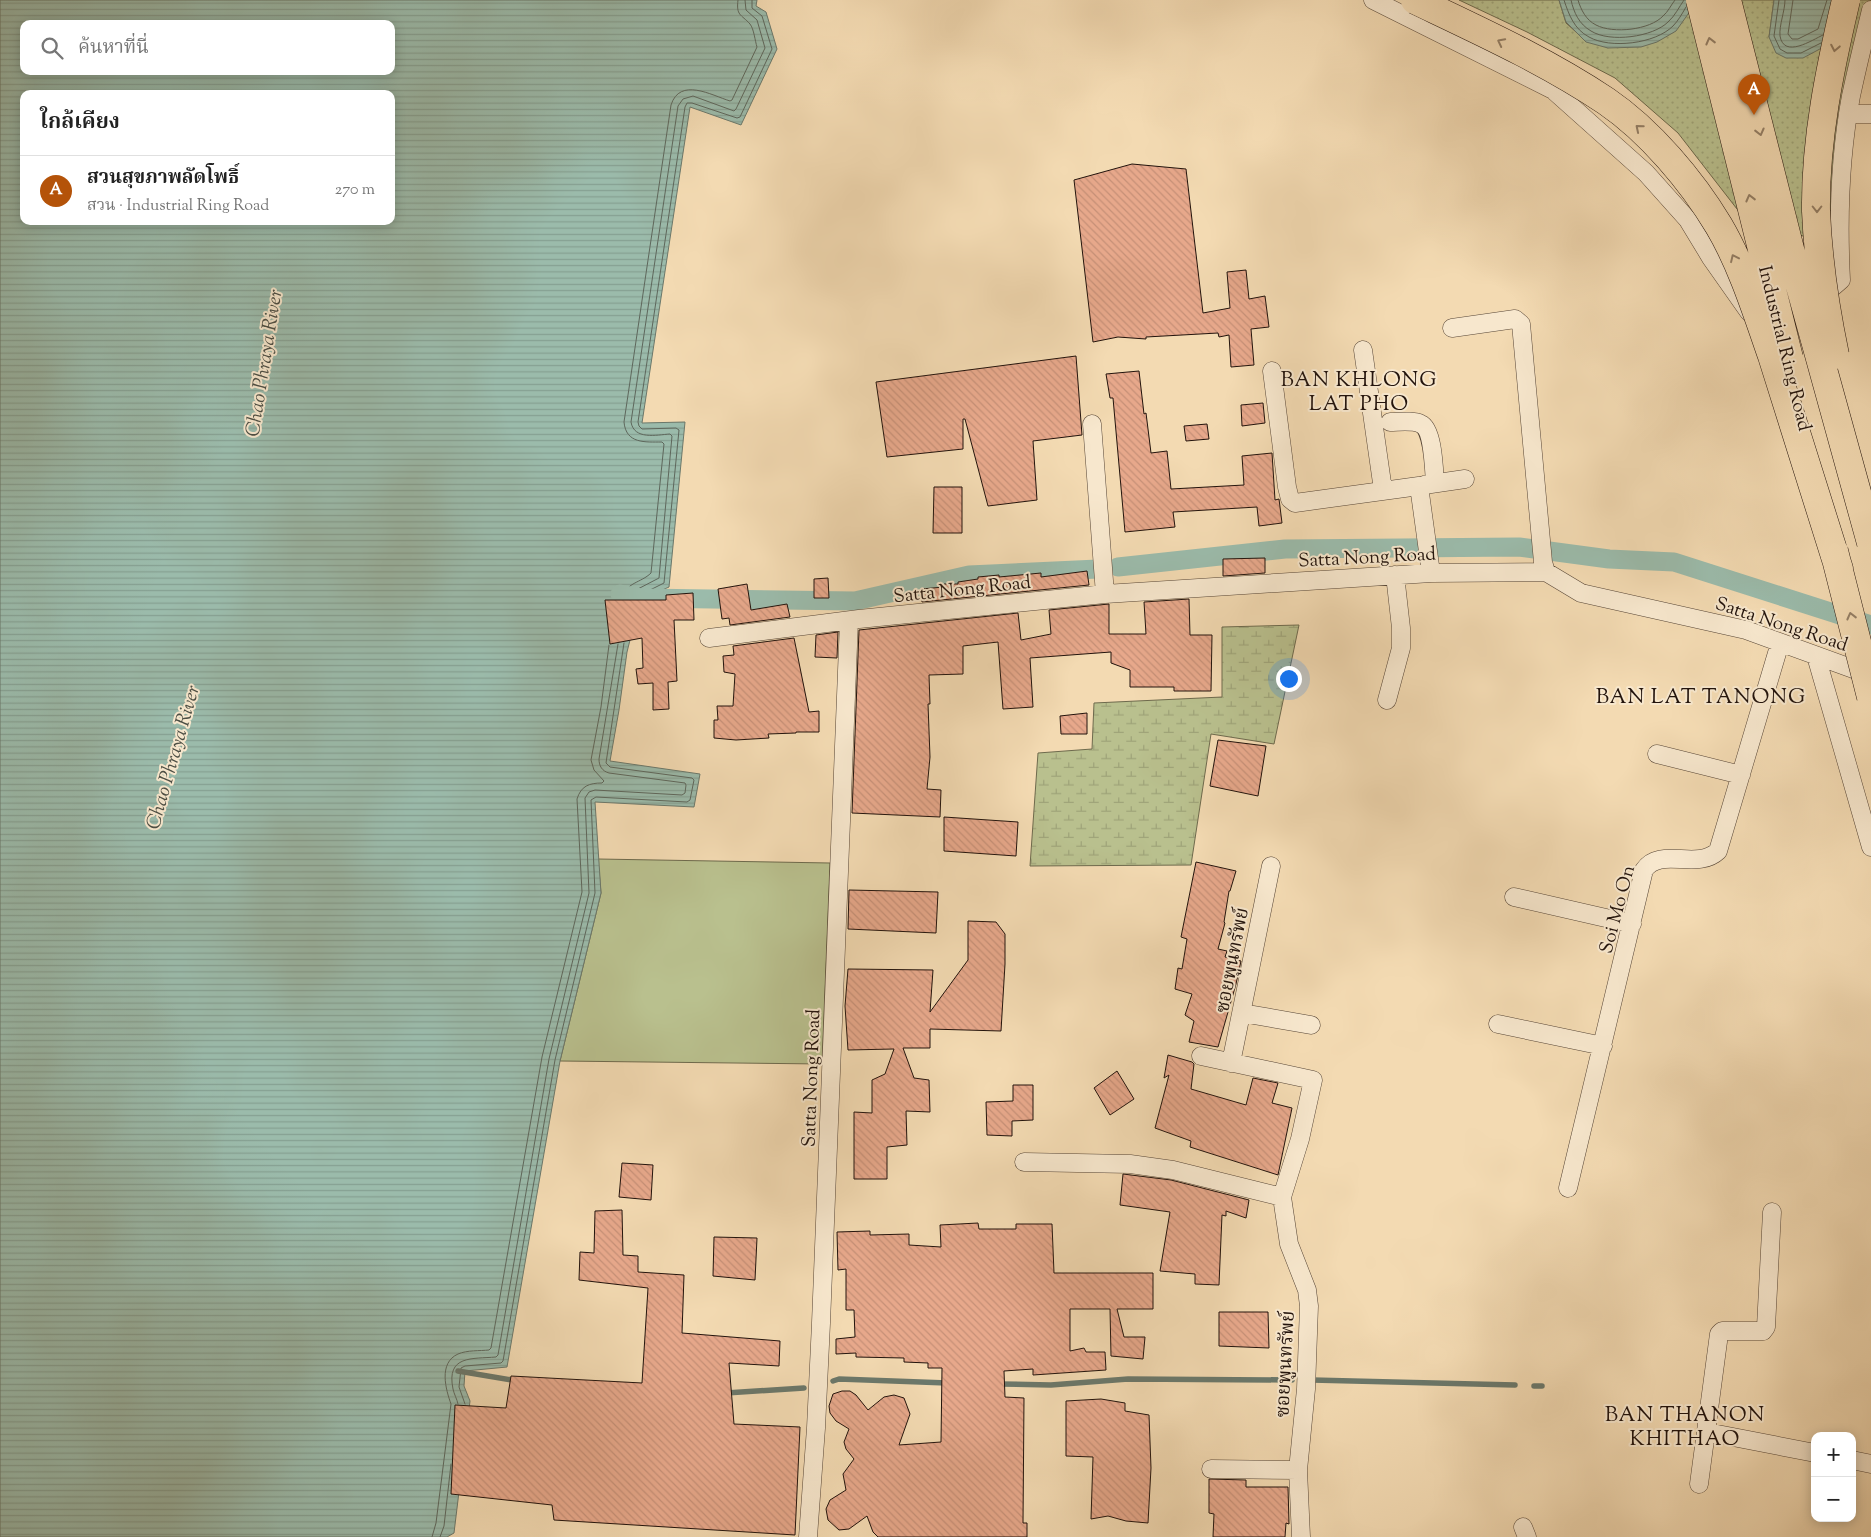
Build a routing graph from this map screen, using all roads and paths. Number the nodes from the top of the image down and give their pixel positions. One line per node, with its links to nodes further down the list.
1 (1373, 0): 7 (street)
2 (1416, 0): 21 (main road, one-way to 2, bridge)
3 (1700, 0): 21 (main road, Industrial Ring Road, one-way to 3, bridge)
4 (1727, 0): 18 (main road, Industrial Ring Road, one-way to 18, bridge)
5 (1846, 0): 17 (main road, one-way to 17, bridge)
6 (1871, 10): 7 (street)
7 (1849, 114): 8 (street)
8 (1871, 114)
9 (1452, 328): 20 (street)
10 (1363, 350): 16 (street)
11 (1272, 371): 16 (street)
12 (1390, 422): 15 (street)
13 (1092, 424): 23 (street)
14 (1465, 479): 15 (street)
15 (1427, 484): 16 (street); 19 (street)
16 (1383, 490)
17 (1871, 534)
18 (1871, 543)
19 (1430, 567): 20 (street, Satta Nong Road); 22 (street, Satta Nong Road)
20 (1544, 567): 26 (street, Satta Nong Road)
21 (1839, 569): 29 (main road, Industrial Ring Road, one-way to 21, bridge)
22 (1395, 575): 23 (street, Satta Nong Road); 30 (street)
23 (1105, 594): 24 (street, Satta Nong Road)
24 (849, 621): 25 (street, Satta Nong Road); 54 (street, Satta Nong Road)
25 (709, 638)
26 (1780, 643): 27 (street, Satta Nong Road); 32 (street, Soi Mo On)
27 (1816, 656): 28 (street, Satta Nong Road); 33 (street)
28 (1871, 675)
29 (1871, 697)
30 (1387, 700)
31 (1657, 754): 32 (street)
32 (1741, 775): 36 (street, Soi Mo On)
33 (1871, 847)
34 (1271, 866): 37 (street, ซอยพูนทรัพย์)
35 (1514, 897): 36 (street)
36 (1632, 924): 40 (street, Soi Mo On)
37 (1242, 1013): 39 (street); 42 (street, ซอยพูนทรัพย์)
38 (1498, 1024): 40 (street)
39 (1311, 1025)
40 (1603, 1046): 44 (street, Soi Mo On)
41 (1201, 1056): 42 (street, ซอยพูนทรัพย์)
42 (1231, 1063): 45 (street, ซอยพูนทรัพย์)
43 (1024, 1162): 45 (street)
44 (1568, 1188)
45 (1282, 1197): 52 (street, ซอยพูนทรัพย์)
46 (1772, 1212): 47 (street)
47 (1707, 1432): 48 (street); 53 (street)
48 (1811, 1452)
49 (1856, 1461): 50 (street)
50 (1871, 1464)
51 (1211, 1469): 52 (street)
52 (1298, 1470): 55 (street, ซอยพูนทรัพย์)
53 (1699, 1484)
54 (808, 1537)
55 (1301, 1537)

